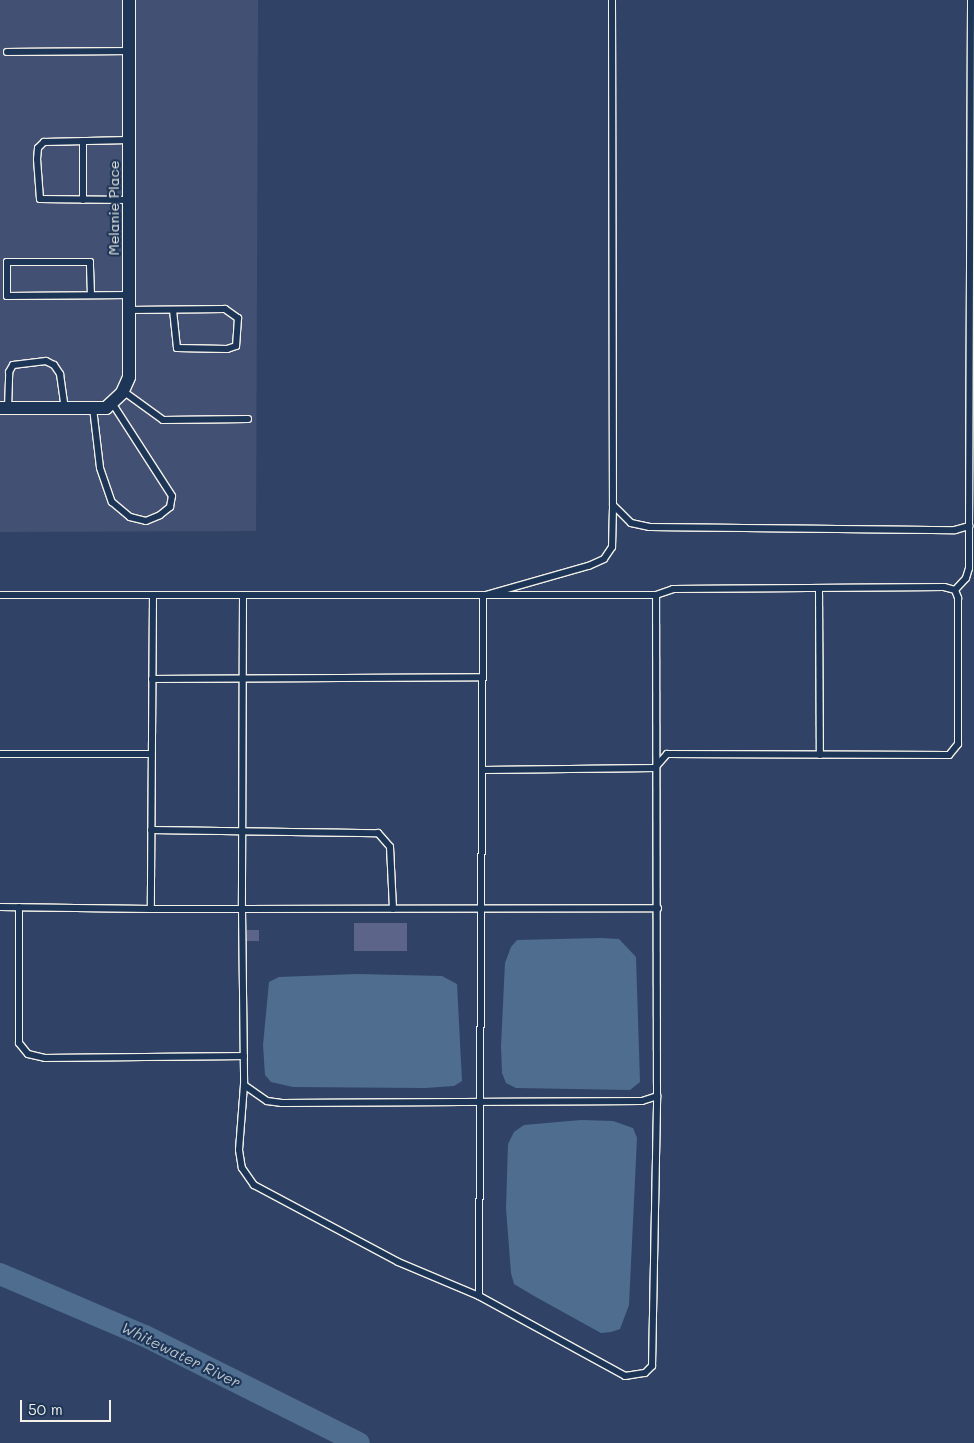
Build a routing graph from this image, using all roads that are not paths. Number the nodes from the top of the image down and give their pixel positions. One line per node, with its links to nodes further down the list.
1 (128, 0): 4 (street, Melanie Place)
2 (612, 0): 20 (lane)
3 (971, 0): 21 (lane)
4 (128, 51): 5 (lane); 6 (street, Melanie Place)
5 (8, 52)
6 (129, 140): 7 (lane); 9 (street, Melanie Place)
7 (83, 141): 8 (lane); 8 (lane)
8 (83, 200): 9 (lane)
9 (129, 200): 11 (street, Melanie Place)
10 (91, 295): 10 (lane); 11 (lane)
11 (129, 295): 12 (street, Melanie Place)
12 (129, 310): 13 (lane); 14 (street, Melanie Place)
13 (173, 310): 13 (lane)
14 (123, 391): 15 (street, Melanie Place); 19 (lane)
15 (109, 405): 18 (street); 18 (lane)
16 (4, 408): 17 (street); 17 (lane)
17 (64, 408): 18 (street)
18 (93, 408)
19 (248, 419)
20 (613, 505): 21 (lane); 28 (lane)
21 (969, 526): 23 (lane)
22 (819, 588): 23 (lane); 27 (lane); 34 (lane)
23 (954, 590): 34 (lane)
24 (0, 595): 25 (lane)
25 (153, 595): 26 (lane); 31 (lane)
26 (242, 595): 28 (lane); 29 (lane)
27 (656, 595): 28 (lane); 35 (lane)
28 (483, 596): 30 (lane)
29 (244, 677): 30 (lane); 31 (lane); 37 (lane)
30 (482, 677): 36 (lane)
31 (152, 678): 33 (lane)
32 (0, 754): 33 (lane)
33 (151, 754): 38 (lane)
34 (820, 755): 35 (lane)
35 (655, 768): 36 (lane); 42 (lane)
36 (483, 770): 41 (lane)
37 (243, 829): 38 (lane); 44 (lane); 45 (lane)
38 (151, 830): 43 (lane)
39 (0, 907): 40 (lane)
40 (19, 907): 43 (lane); 46 (lane)
41 (483, 908): 42 (lane); 45 (lane); 49 (lane)
42 (658, 908): 48 (lane)
43 (151, 909): 44 (lane)
44 (242, 909): 45 (lane); 46 (lane)
45 (393, 909)
46 (244, 1056): 47 (lane)
47 (244, 1085): 49 (lane); 50 (lane)
48 (657, 1096): 49 (lane); 50 (lane)
49 (480, 1102): 50 (lane)
50 (479, 1296)

